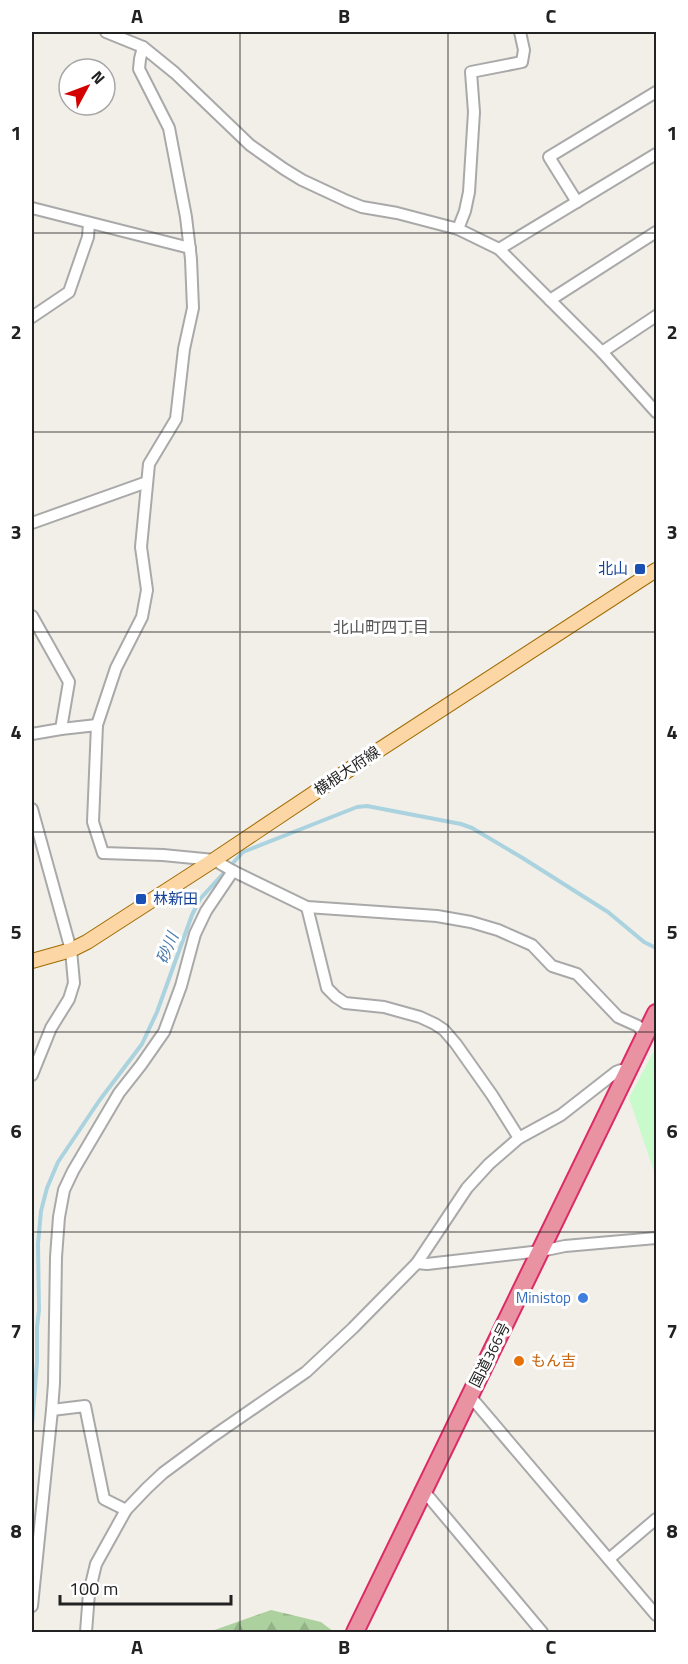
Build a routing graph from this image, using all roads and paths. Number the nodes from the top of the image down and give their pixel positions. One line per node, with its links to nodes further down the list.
1 (106, 32): 3 (street)
2 (520, 32): 9 (street)
3 (143, 47): 9 (street); 11 (street)
4 (657, 92): 6 (street)
5 (657, 154): 6 (street)
6 (577, 202): 12 (street)
7 (32, 208): 8 (street)
8 (89, 223): 11 (street); 15 (street)
9 (458, 229): 12 (street)
10 (657, 232): 13 (street)
11 (190, 248): 18 (street)
12 (499, 249): 13 (street)
13 (550, 300): 16 (street)
14 (657, 316): 16 (street)
15 (32, 317)
16 (602, 351): 17 (street)
17 (657, 412)
18 (147, 482): 19 (street); 22 (street)
19 (32, 523)
20 (657, 570): 26 (main road, 横根大府線)
21 (32, 616): 23 (street)
22 (97, 725): 23 (street); 26 (street)
23 (61, 729): 24 (street)
24 (32, 734)
25 (32, 809): 29 (street)
26 (214, 860): 27 (street); 29 (main road, 横根大府線)
27 (233, 871): 28 (street); 40 (street)
28 (307, 908): 32 (street); 35 (street)
29 (70, 950): 30 (main road, 横根大府線); 34 (street)
30 (32, 961)
31 (657, 1013): 32 (highway, 国道366号)
32 (645, 1036): 33 (highway, 国道366号)
33 (628, 1071): 35 (street); 37 (highway, 国道366号)
34 (32, 1075)
35 (519, 1138): 38 (street)
36 (657, 1238): 37 (street)
37 (541, 1251): 38 (street); 39 (highway, 国道366号)
38 (417, 1263): 42 (street)
39 (470, 1396): 41 (highway, 国道366号); 44 (street)
40 (52, 1410): 42 (street); 45 (street)
41 (423, 1490): 48 (highway, 国道366号); 49 (street)
42 (126, 1510): 47 (street)
43 (657, 1519): 44 (street)
44 (609, 1559): 46 (street)
45 (32, 1606)
46 (657, 1615)
47 (86, 1632)
48 (355, 1632)
49 (542, 1632)

